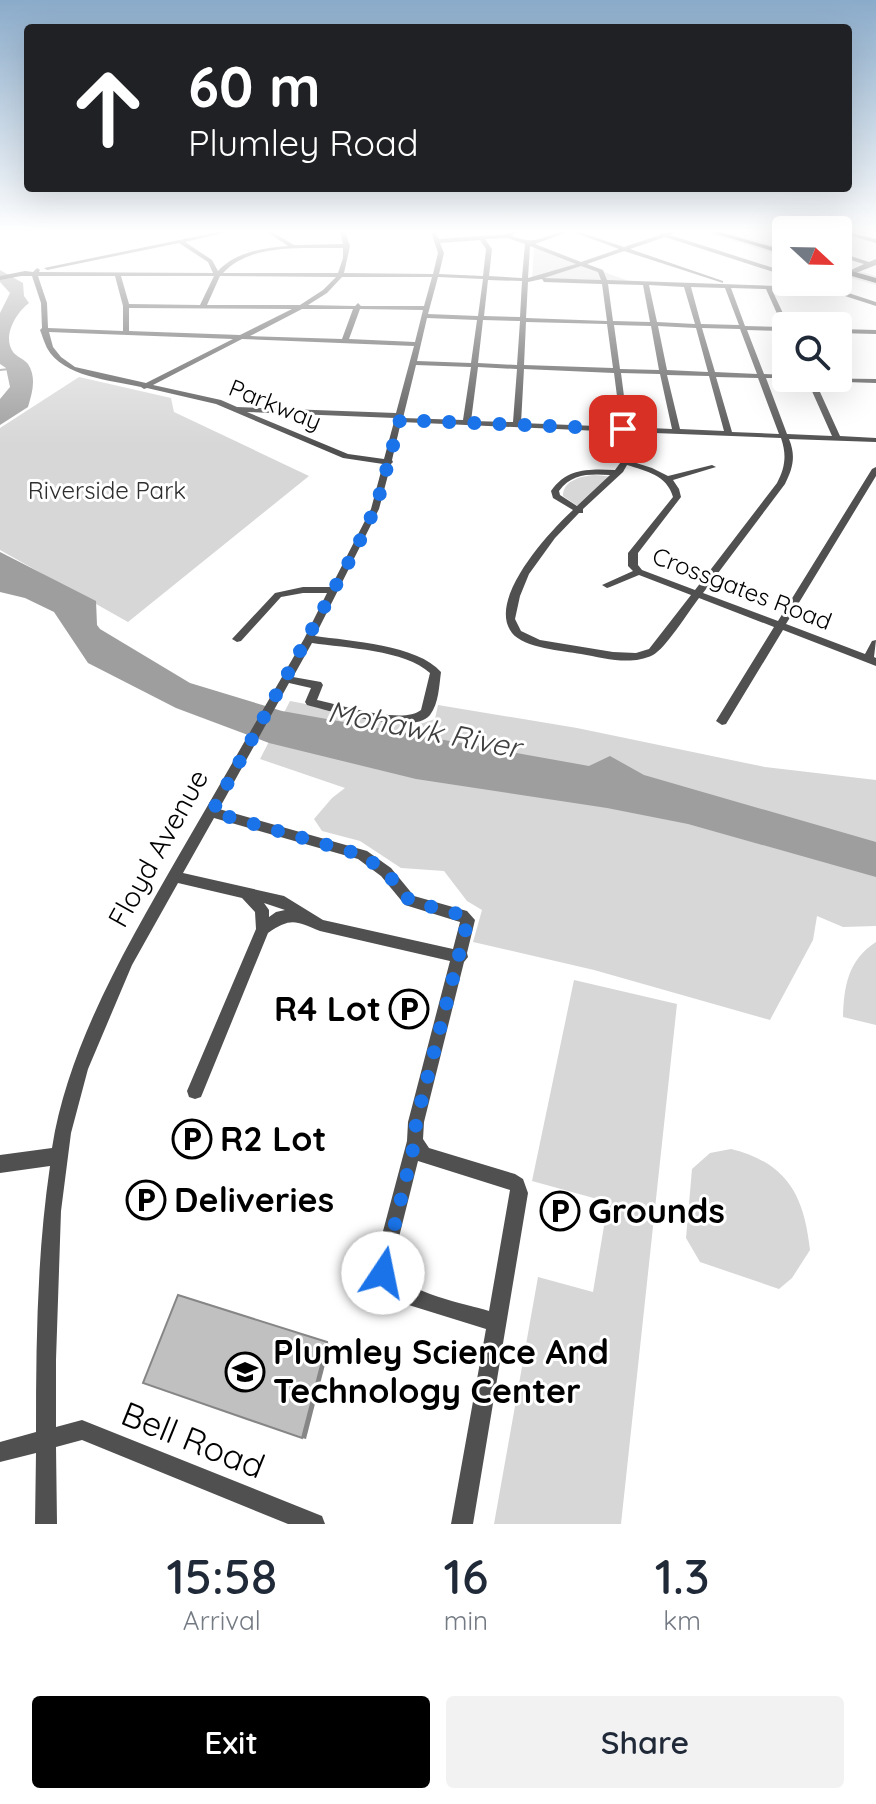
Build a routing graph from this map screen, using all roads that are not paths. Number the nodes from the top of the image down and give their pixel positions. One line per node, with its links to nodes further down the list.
1 (45, 303): 24 (street)
2 (125, 303): 13 (street)
3 (204, 303): 14 (street)
4 (307, 303): 15 (street)
5 (428, 303): 16 (street, Floyd Avenue)
6 (482, 303): 17 (street)
7 (526, 303): 18 (street)
8 (608, 303): 19 (street)
9 (650, 303): 20 (street)
10 (692, 303): 21 (street)
11 (734, 303): 23 (street)
12 (358, 305): 15 (street); 16 (street); 29 (street)
13 (126, 306): 14 (street); 27 (street)
14 (203, 306): 15 (street)
15 (303, 306): 28 (street)
16 (426, 312): 17 (street); 30 (street, Floyd Avenue)
17 (481, 318): 18 (street); 32 (street)
18 (523, 320): 19 (street); 33 (street)
19 (610, 323): 20 (street); 34 (street)
20 (654, 324): 21 (street); 35 (street)
21 (698, 326): 23 (street); 36 (street)
22 (772, 327): 23 (street)
23 (743, 328): 37 (street)
24 (43, 330): 27 (street); 41 (street, Parkway)
25 (852, 331): 26 (street)
26 (876, 332)
27 (126, 333): 28 (street)
28 (241, 337): 29 (street); 41 (street)
29 (345, 341): 30 (street)
30 (418, 344): 31 (street, Floyd Avenue)
31 (414, 363): 32 (street); 44 (street, Floyd Avenue)
32 (473, 365): 33 (street); 45 (street)
33 (521, 367): 34 (street); 46 (street)
34 (616, 371): 35 (street); 47 (street)
35 (664, 373): 36 (street); 48 (street)
36 (712, 375): 37 (street); 49 (street)
37 (761, 377): 38 (street); 50 (street)
38 (772, 377)
39 (852, 380): 40 (street)
40 (876, 381)
41 (144, 387): 43 (street, Parkway)
42 (816, 392): 51 (street)
43 (233, 408): 44 (street); 54 (street, Parkway)
44 (401, 418): 45 (street); 54 (street, Floyd Avenue)
45 (467, 423): 46 (street)
46 (517, 425): 47 (street)
47 (623, 429): 48 (street); 55 (street)
48 (677, 432): 49 (street)
49 (729, 434): 50 (street)
50 (783, 436): 51 (street); 65 (street)
51 (837, 439): 52 (street)
52 (872, 440): 53 (street)
53 (876, 454)
54 (389, 462): 64 (street, Floyd Avenue)
55 (625, 462): 58 (street); 59 (street)
56 (712, 467): 59 (street)
57 (876, 469): 60 (street)
58 (617, 473): 61 (street); 61 (street)
59 (667, 479): 62 (street, Crossgates Road)
60 (872, 483): 66 (street)
61 (580, 511): 65 (street)
62 (639, 572): 63 (street); 65 (street, Crossgates Road)
63 (607, 585)
64 (335, 590): 67 (street); 68 (street, Floyd Avenue)
65 (697, 596): 66 (street, Crossgates Road)
66 (779, 627): 70 (street, Crossgates Road); 72 (street)
67 (237, 639)
68 (309, 639): 71 (street, Floyd Avenue); 71 (street)
69 (876, 643): 70 (street)
70 (872, 660)
71 (286, 679): 73 (street, Floyd Avenue)
72 (722, 721)
73 (212, 812): 74 (street, Floyd Avenue); 78 (street)
74 (174, 876): 75 (street); 81 (street, Floyd Avenue)
75 (241, 892): 76 (street); 77 (street)
76 (305, 917): 77 (street); 78 (street)
77 (263, 929): 79 (street)
78 (461, 957): 80 (street)
79 (195, 1091)
80 (415, 1141): 83 (street); 83 (street)
81 (59, 1156): 82 (street); 84 (street, Floyd Avenue)
82 (0, 1164)
83 (497, 1323): 89 (street)
84 (47, 1437): 85 (street, Bell Road); 86 (street, Bell Road); 87 (street, Floyd Avenue)
85 (0, 1452)
86 (282, 1518): 88 (street, Bell Road)
87 (46, 1524)
88 (314, 1524)
89 (462, 1524)

